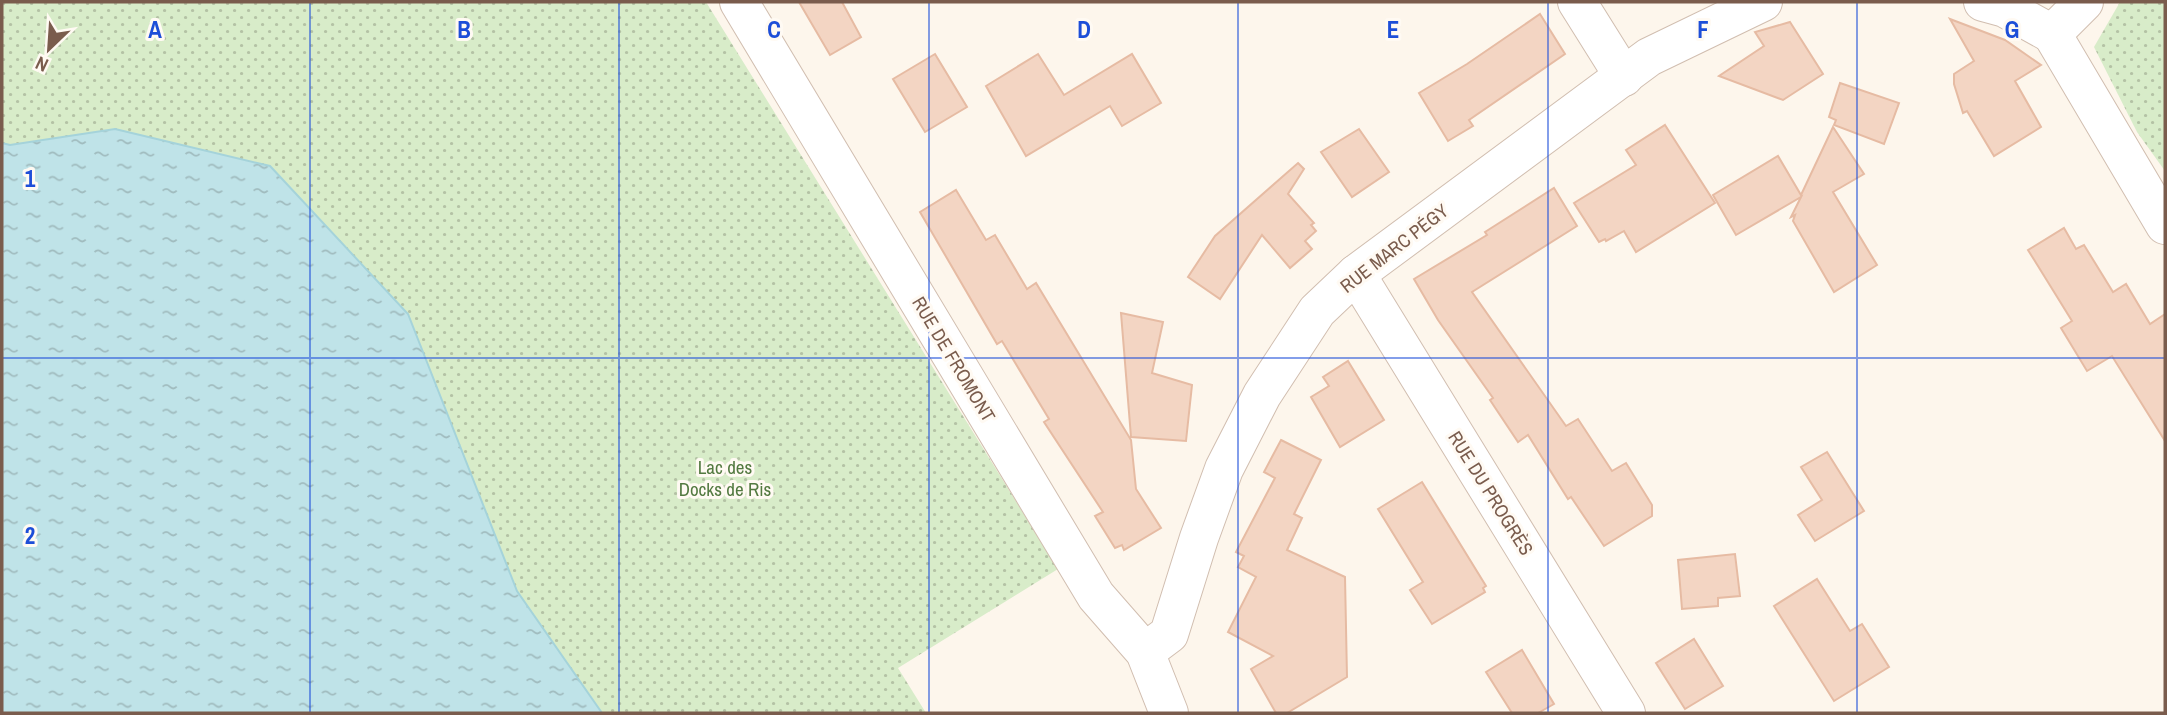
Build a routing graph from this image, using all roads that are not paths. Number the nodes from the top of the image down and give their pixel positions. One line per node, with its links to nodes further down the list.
1 (739, 2): 10 (street, RUE DE FROMONT)
2 (1577, 2): 7 (street)
3 (1763, 2): 7 (street, RUE MARC PÉGY)
4 (1983, 2): 6 (street)
5 (2084, 2): 6 (street)
6 (2053, 34): 8 (street)
7 (1624, 76): 9 (street, RUE MARC PÉGY)
8 (2165, 225)
9 (1356, 274): 10 (street, RUE MARC PÉGY); 12 (street, RUE DU PROGRÈS)
10 (1145, 652): 11 (street, RUE DE FROMONT)
11 (1169, 713)
12 (1626, 713)

